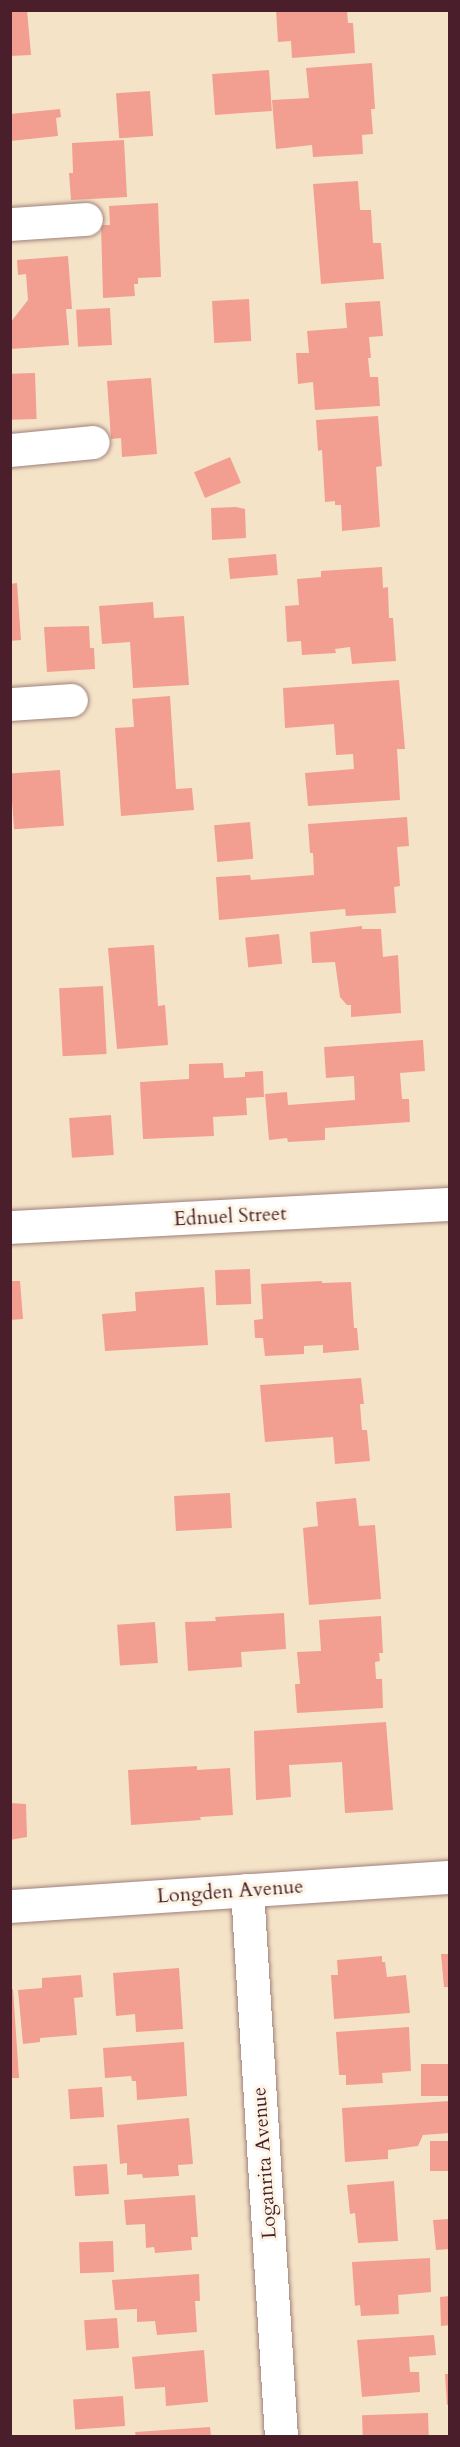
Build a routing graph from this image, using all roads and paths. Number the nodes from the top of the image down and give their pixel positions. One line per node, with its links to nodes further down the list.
1 (86, 219): 2 (street)
2 (10, 224)
3 (93, 442): 4 (street)
4 (10, 450)
5 (71, 700): 6 (street)
6 (10, 704)
7 (450, 1204): 8 (street, Ednuel Street)
8 (10, 1227)
9 (450, 1876): 10 (street, Longden Avenue)
10 (247, 1890): 11 (street, Longden Avenue); 12 (street, Loganrita Avenue)
11 (10, 1906)
12 (281, 2436)

